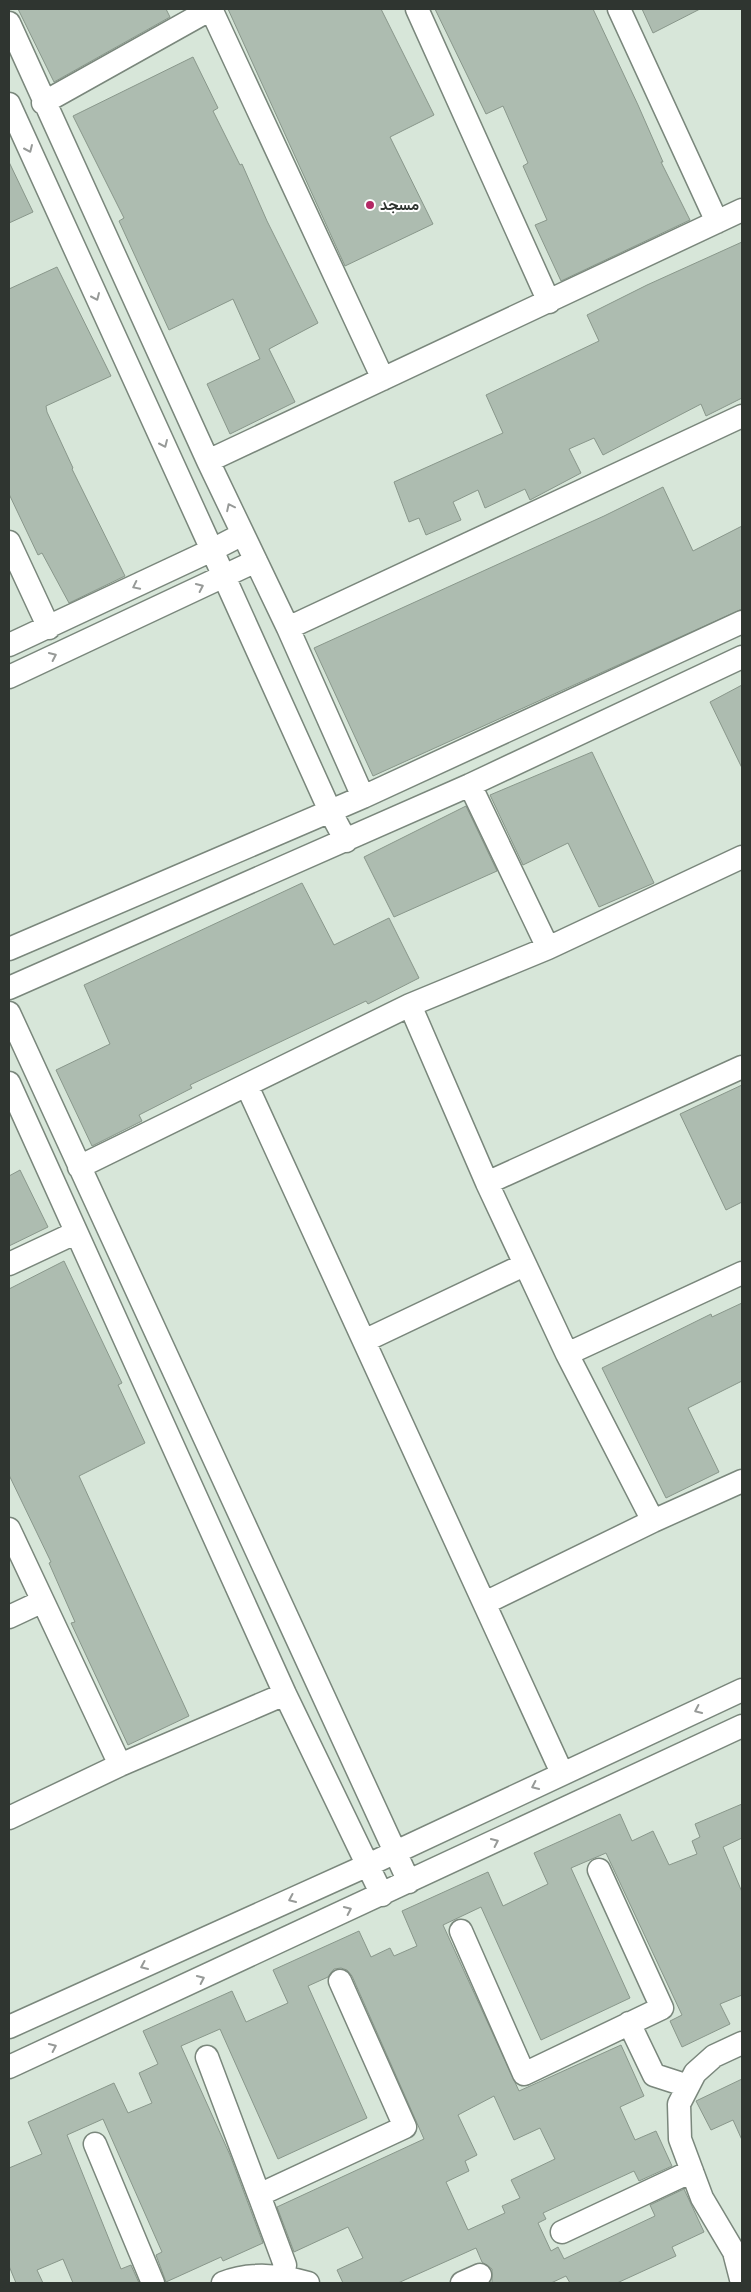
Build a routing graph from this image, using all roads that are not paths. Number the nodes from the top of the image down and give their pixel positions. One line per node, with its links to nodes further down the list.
1 (211, 9): 5 (street); 10 (street)
2 (417, 9): 9 (street)
3 (619, 9): 8 (street)
4 (9, 23): 5 (street)
5 (43, 103): 12 (street)
6 (9, 104): 15 (street, one-way to 15)
7 (742, 210): 8 (street)
8 (717, 222): 9 (street)
9 (549, 302): 10 (street)
10 (383, 379): 12 (street)
11 (742, 416): 20 (street)
12 (208, 461): 13 (street, one-way to 12)
13 (243, 534): 15 (street); 16 (street)
14 (9, 542): 19 (street)
15 (212, 550): 17 (street); 19 (street, one-way to 19)
16 (256, 561): 17 (street); 20 (street)
17 (223, 576): 23 (street, one-way to 17); 26 (street)
18 (742, 622): 25 (street)
19 (48, 628): 21 (street)
20 (288, 628): 25 (street)
21 (9, 645)
22 (742, 658): 24 (street)
23 (9, 677)
24 (470, 785): 27 (street); 29 (street)
25 (363, 797): 26 (street)
26 (330, 811): 27 (street); 30 (street)
27 (346, 841): 31 (street)
28 (742, 857): 29 (street)
29 (548, 948): 32 (street)
30 (9, 949)
31 (9, 988)
32 (410, 1005): 36 (street); 38 (street)
33 (9, 1013): 37 (street)
34 (742, 1067): 38 (street)
35 (9, 1083): 39 (street)
36 (247, 1086): 37 (street); 43 (street)
37 (79, 1167): 57 (street)
38 (487, 1182): 41 (street)
39 (75, 1233): 40 (street); 52 (street)
40 (9, 1264)
41 (524, 1265): 43 (street); 44 (street)
42 (742, 1274): 44 (street)
43 (364, 1341): 49 (street)
44 (567, 1354): 46 (street)
45 (742, 1481): 46 (street)
46 (653, 1521): 49 (street)
47 (9, 1529): 48 (street)
48 (41, 1602): 50 (street); 54 (street)
49 (485, 1603): 55 (street)
50 (9, 1617)
51 (742, 1690): 55 (street, one-way to 55)
52 (285, 1694): 54 (street); 58 (street)
53 (742, 1726): 60 (street, one-way to 53)
54 (120, 1765): 56 (street)
55 (562, 1773): 57 (street, one-way to 57)
56 (9, 1818)
57 (395, 1852): 58 (street); 60 (street)
58 (368, 1865): 61 (street); 65 (street, one-way to 65)
59 (600, 1870): 64 (street)
60 (409, 1882): 61 (street)
61 (382, 1894): 68 (street, one-way to 61)
62 (461, 1931): 64 (street)
63 (340, 1981): 72 (street)
64 (629, 2023): 69 (street)
65 (9, 2027)
66 (742, 2043): 69 (street)
67 (207, 2057): 72 (street)
68 (9, 2068)
69 (688, 2086): 71 (street)
70 (96, 2144): 76 (street)
71 (692, 2171): 73 (street); 75 (street)
72 (259, 2195): 74 (street)
73 (562, 2232)
74 (283, 2278): 77 (street); 78 (street)
75 (742, 2278)
76 (152, 2283)
77 (223, 2283)
78 (308, 2283)

